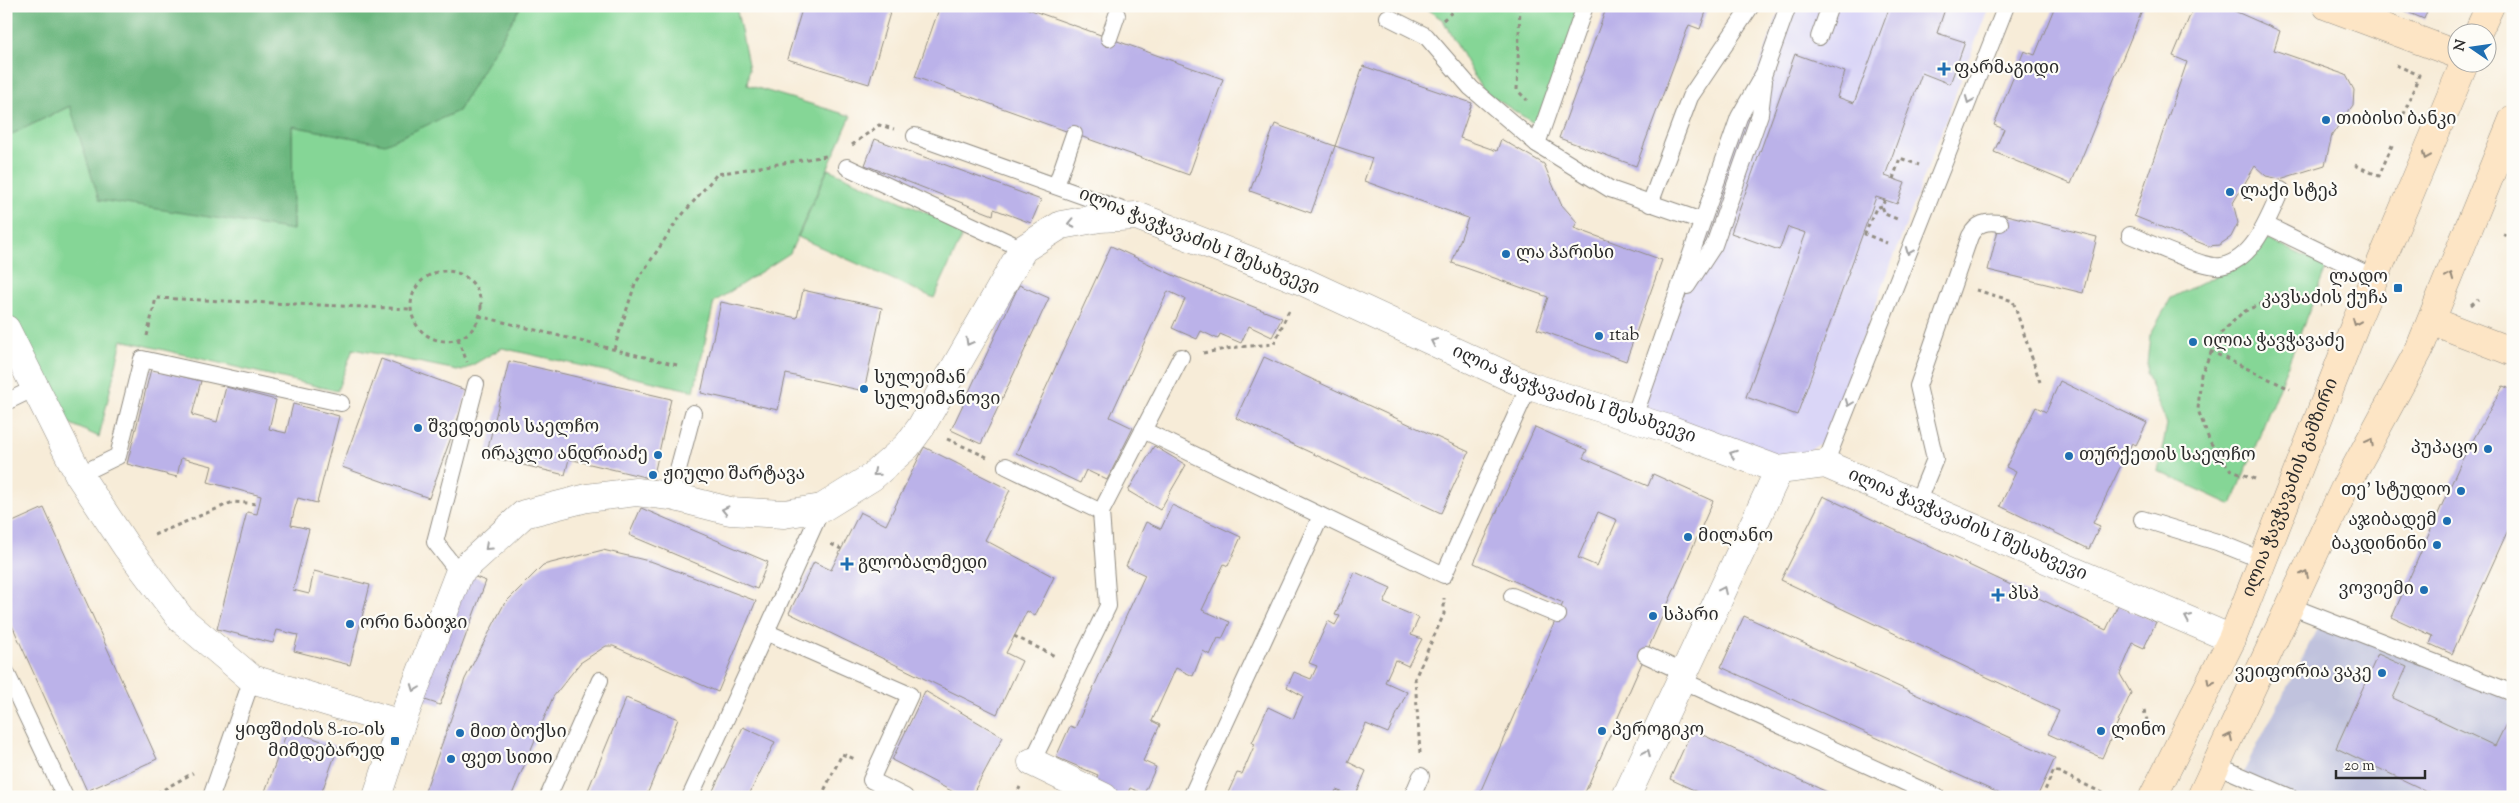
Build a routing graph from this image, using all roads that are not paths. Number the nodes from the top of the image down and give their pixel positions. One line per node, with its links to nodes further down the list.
1 (1585, 6): 19 (lane)
2 (1750, 6): 23 (lane)
3 (1788, 6): 15 (lane)
4 (1830, 6): 11 (lane)
5 (2006, 6): 44 (lane, one-way to 44)
6 (2327, 6): 13 (main road)
7 (2490, 6): 10 (main road)
8 (1117, 15): 12 (lane)
9 (1388, 17): 19 (lane)
10 (2483, 22)
11 (1819, 37)
12 (1108, 38)
13 (2446, 50)
14 (2461, 72): 30 (main road, ილია ჭავჭავაძის გამზირი, one-way to 30)
15 (1764, 73): 25 (lane); 31 (lane)
16 (2513, 119): 32 (main road, one-way to 16)
17 (1074, 134): 21 (lane)
18 (915, 136): 21 (lane, ილია ჭავჭავაძის I შესახვევი)
19 (1537, 144): 23 (lane)
20 (847, 167): 29 (lane)
21 (1056, 186): 24 (lane, ილია ჭავჭავაძის I შესახვევი)
22 (2281, 190): 27 (lane)
23 (1650, 204): 25 (lane)
24 (1137, 216): 29 (street, one-way to 29); 37 (street, ილია ჭავჭავაძის I შესახვევი, one-way to 24)
25 (1702, 221): 31 (lane)
26 (2000, 223): 49 (lane)
27 (2266, 226): 28 (lane); 30 (lane)
28 (2130, 235)
29 (1023, 249): 50 (street, one-way to 50)
30 (2375, 278): 54 (main road, ილია ჭავჭავაძის გამზირი, one-way to 54)
31 (1674, 306): 42 (lane)
32 (2439, 323): 34 (main road); 57 (main road, one-way to 32)
33 (6, 329): 38 (street)
34 (2513, 352)
35 (1181, 357): 43 (lane)
36 (476, 384): 55 (lane)
37 (1529, 386): 42 (street, ილია ჭავჭავაძის I შესახვევი); 52 (lane)
38 (35, 388): 39 (lane); 47 (street)
39 (6, 402)
40 (341, 402): 47 (lane)
41 (692, 413): 48 (lane)
42 (1634, 417): 46 (street, ილია ჭავჭავაძის I შესახვევი, one-way to 42)
43 (1143, 430): 51 (lane); 52 (lane)
44 (1827, 458): 46 (street, ილია ჭავჭავაძის I შესახვევი); 49 (street, ილია ჭავჭავაძის I შესახვევი)
45 (1006, 466): 51 (lane)
46 (1779, 470): 63 (street, one-way to 46)
47 (79, 475): 64 (street)
48 (671, 496): 50 (street, one-way to 48); 55 (street, one-way to 55)
49 (1917, 503): 60 (street, ილია ჭავჭავაძის I შესახვევი, one-way to 49)
50 (822, 508): 59 (lane)
51 (1101, 512): 68 (lane)
52 (1321, 516): 79 (lane)
53 (2142, 519): 54 (lane)
54 (2264, 561): 60 (main road, ილია ჭავჭავაძის გამზირი)
55 (459, 573): 67 (street, one-way to 67)
56 (1512, 596): 58 (lane)
57 (2290, 606): 66 (lane); 69 (main road, one-way to 57)
58 (1558, 616)
59 (766, 632): 76 (lane); 77 (lane)
60 (2232, 639): 82 (main road, ილია ჭავჭავაძის გამზირი, one-way to 82)
61 (1646, 655): 63 (lane)
62 (6, 672): 72 (lane)
63 (1683, 677): 71 (street, one-way to 63); 81 (lane)
64 (252, 679): 67 (street); 73 (lane)
65 (600, 680): 75 (lane)
66 (2513, 693)
67 (401, 724): 74 (street)
68 (1032, 762): 78 (street)
69 (2216, 765): 83 (main road); 84 (lane)
70 (1422, 776): 80 (lane)
71 (1628, 796)
72 (65, 797)
73 (211, 797)
74 (377, 797)
75 (548, 797)
76 (690, 797)
77 (905, 797)
78 (1104, 797)
79 (1191, 797)
80 (1412, 797)
81 (1937, 797)
82 (2153, 797)
83 (2201, 797)
84 (2290, 797)

